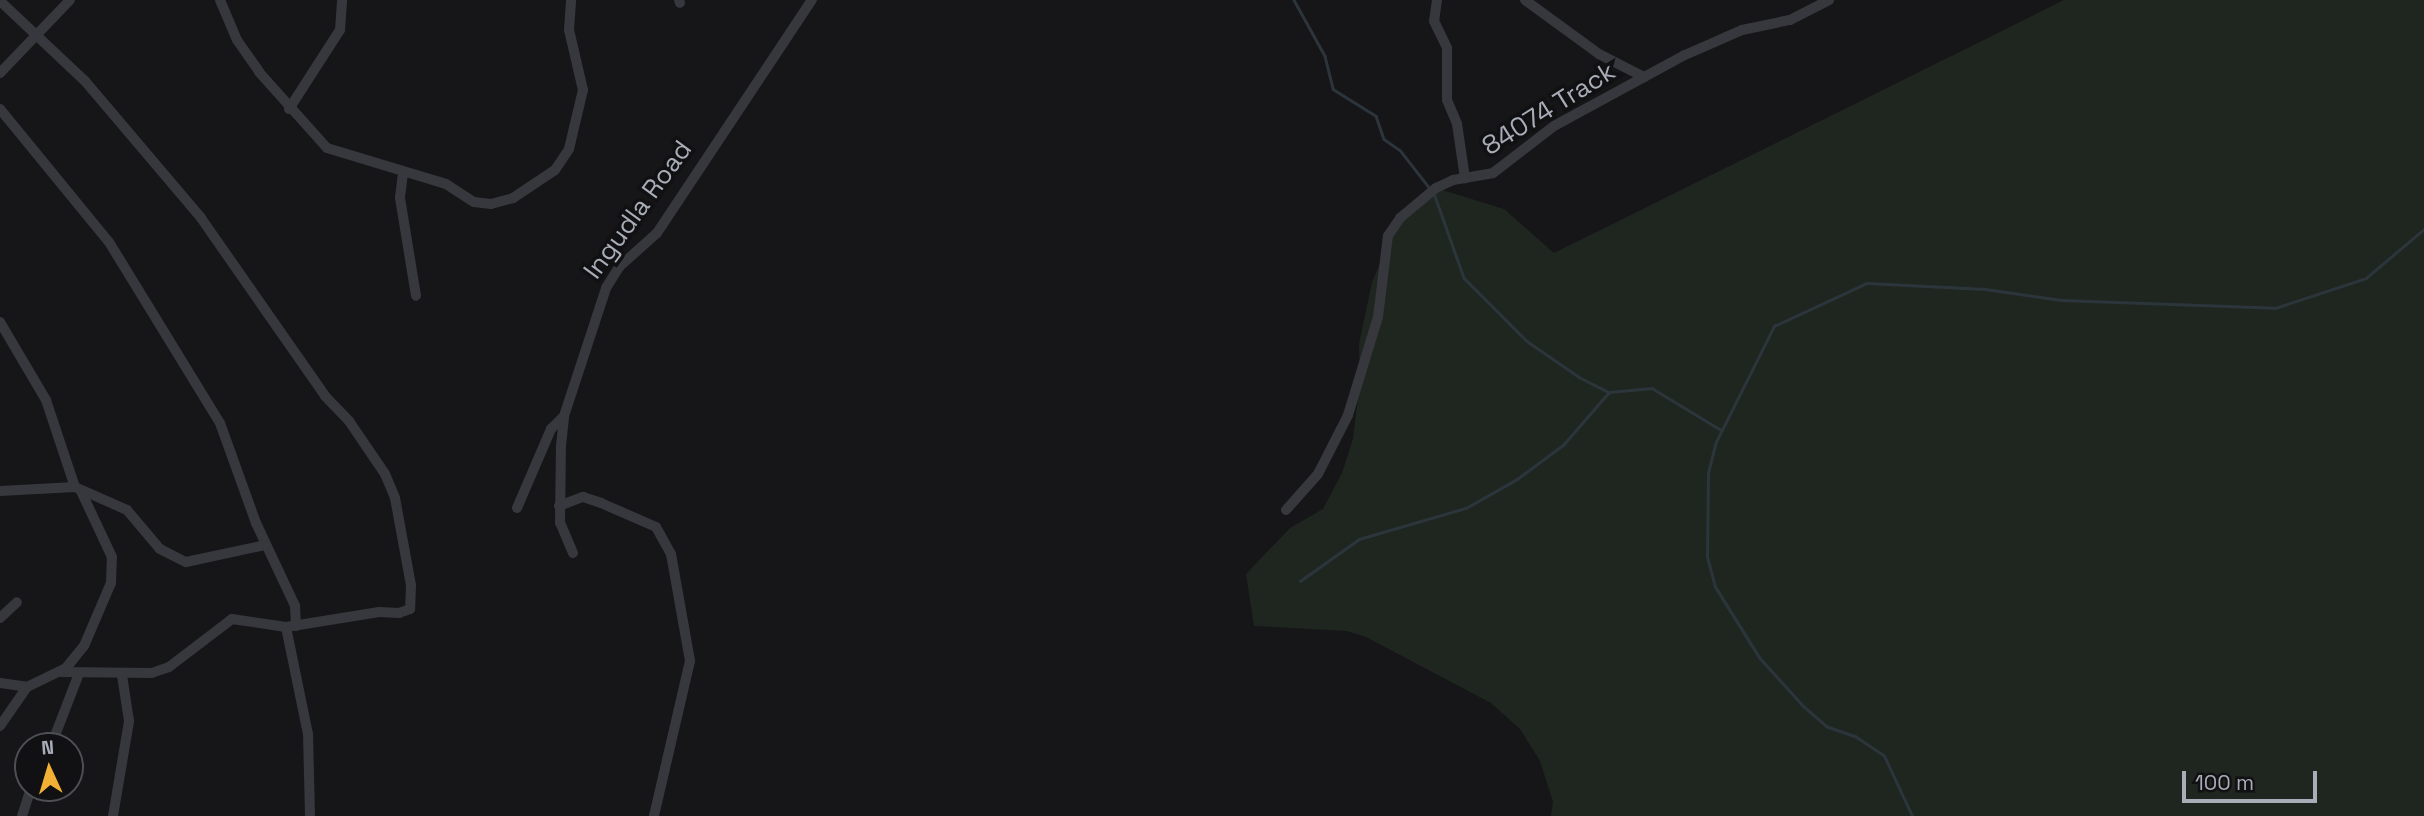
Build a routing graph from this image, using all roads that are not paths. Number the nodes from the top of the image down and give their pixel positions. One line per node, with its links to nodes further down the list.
1 (70, 0): 10 (street)
2 (220, 0): 14 (street)
3 (342, 0): 14 (street)
4 (571, 0): 15 (street)
5 (812, 0): 19 (street, Ingudla Road)
6 (1437, 0): 16 (street)
7 (1827, 0): 12 (street, 84074 Track)
8 (0, 1): 10 (street)
9 (1528, 1): 12 (street)
10 (39, 35): 11 (street); 29 (street)
11 (0, 73)
12 (1644, 77): 16 (street, 84074 Track)
13 (0, 109): 25 (street)
14 (289, 109): 15 (street)
15 (403, 173): 17 (street)
16 (1465, 178): 24 (street, 84074 Track)
17 (416, 296)
18 (0, 322): 20 (street)
19 (564, 416): 22 (street, Ingudla Road); 23 (street)
20 (78, 489): 21 (street); 25 (street); 30 (street)
21 (0, 491)
22 (559, 506): 26 (street, Ingudla Road); 39 (street)
23 (517, 508)
24 (1286, 510)
25 (265, 545): 29 (street)
26 (573, 553)
27 (17, 602): 28 (street)
28 (0, 618)
29 (291, 626): 31 (street); 38 (street)
30 (61, 672): 32 (street); 34 (street)
31 (122, 675): 32 (street); 37 (street)
32 (78, 676): 36 (street)
33 (0, 682): 34 (street)
34 (27, 687): 35 (street)
35 (0, 726)
36 (56, 732)
37 (113, 816)
38 (310, 816)
39 (654, 816)

